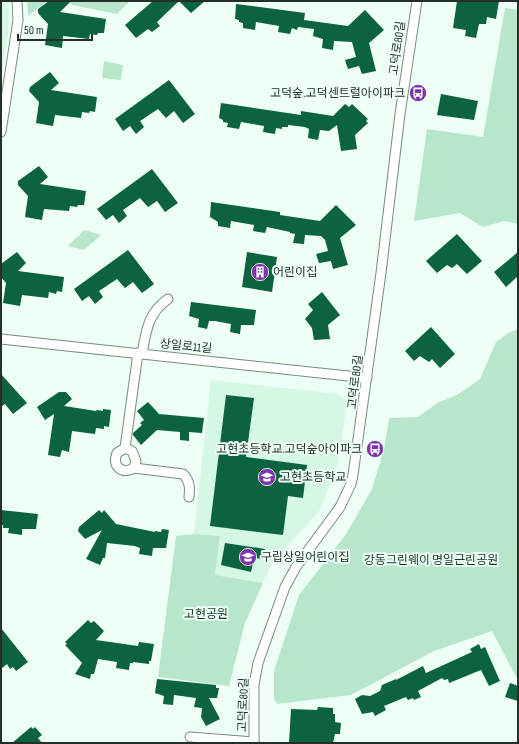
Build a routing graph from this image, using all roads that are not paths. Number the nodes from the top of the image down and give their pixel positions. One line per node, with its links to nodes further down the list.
1 (17, 1): 3 (street)
2 (416, 1): 7 (street, 고덕로80길)
3 (1, 132)
4 (168, 299): 6 (street)
5 (1, 339): 6 (street, 상일로11길)
6 (140, 353): 7 (street, 상일로11길); 8 (street)
7 (367, 378): 12 (street, 고덕로80길)
8 (126, 448): 9 (street); 9 (street)
9 (134, 468): 10 (street)
10 (189, 497)
11 (190, 737): 12 (street)
12 (254, 742)

